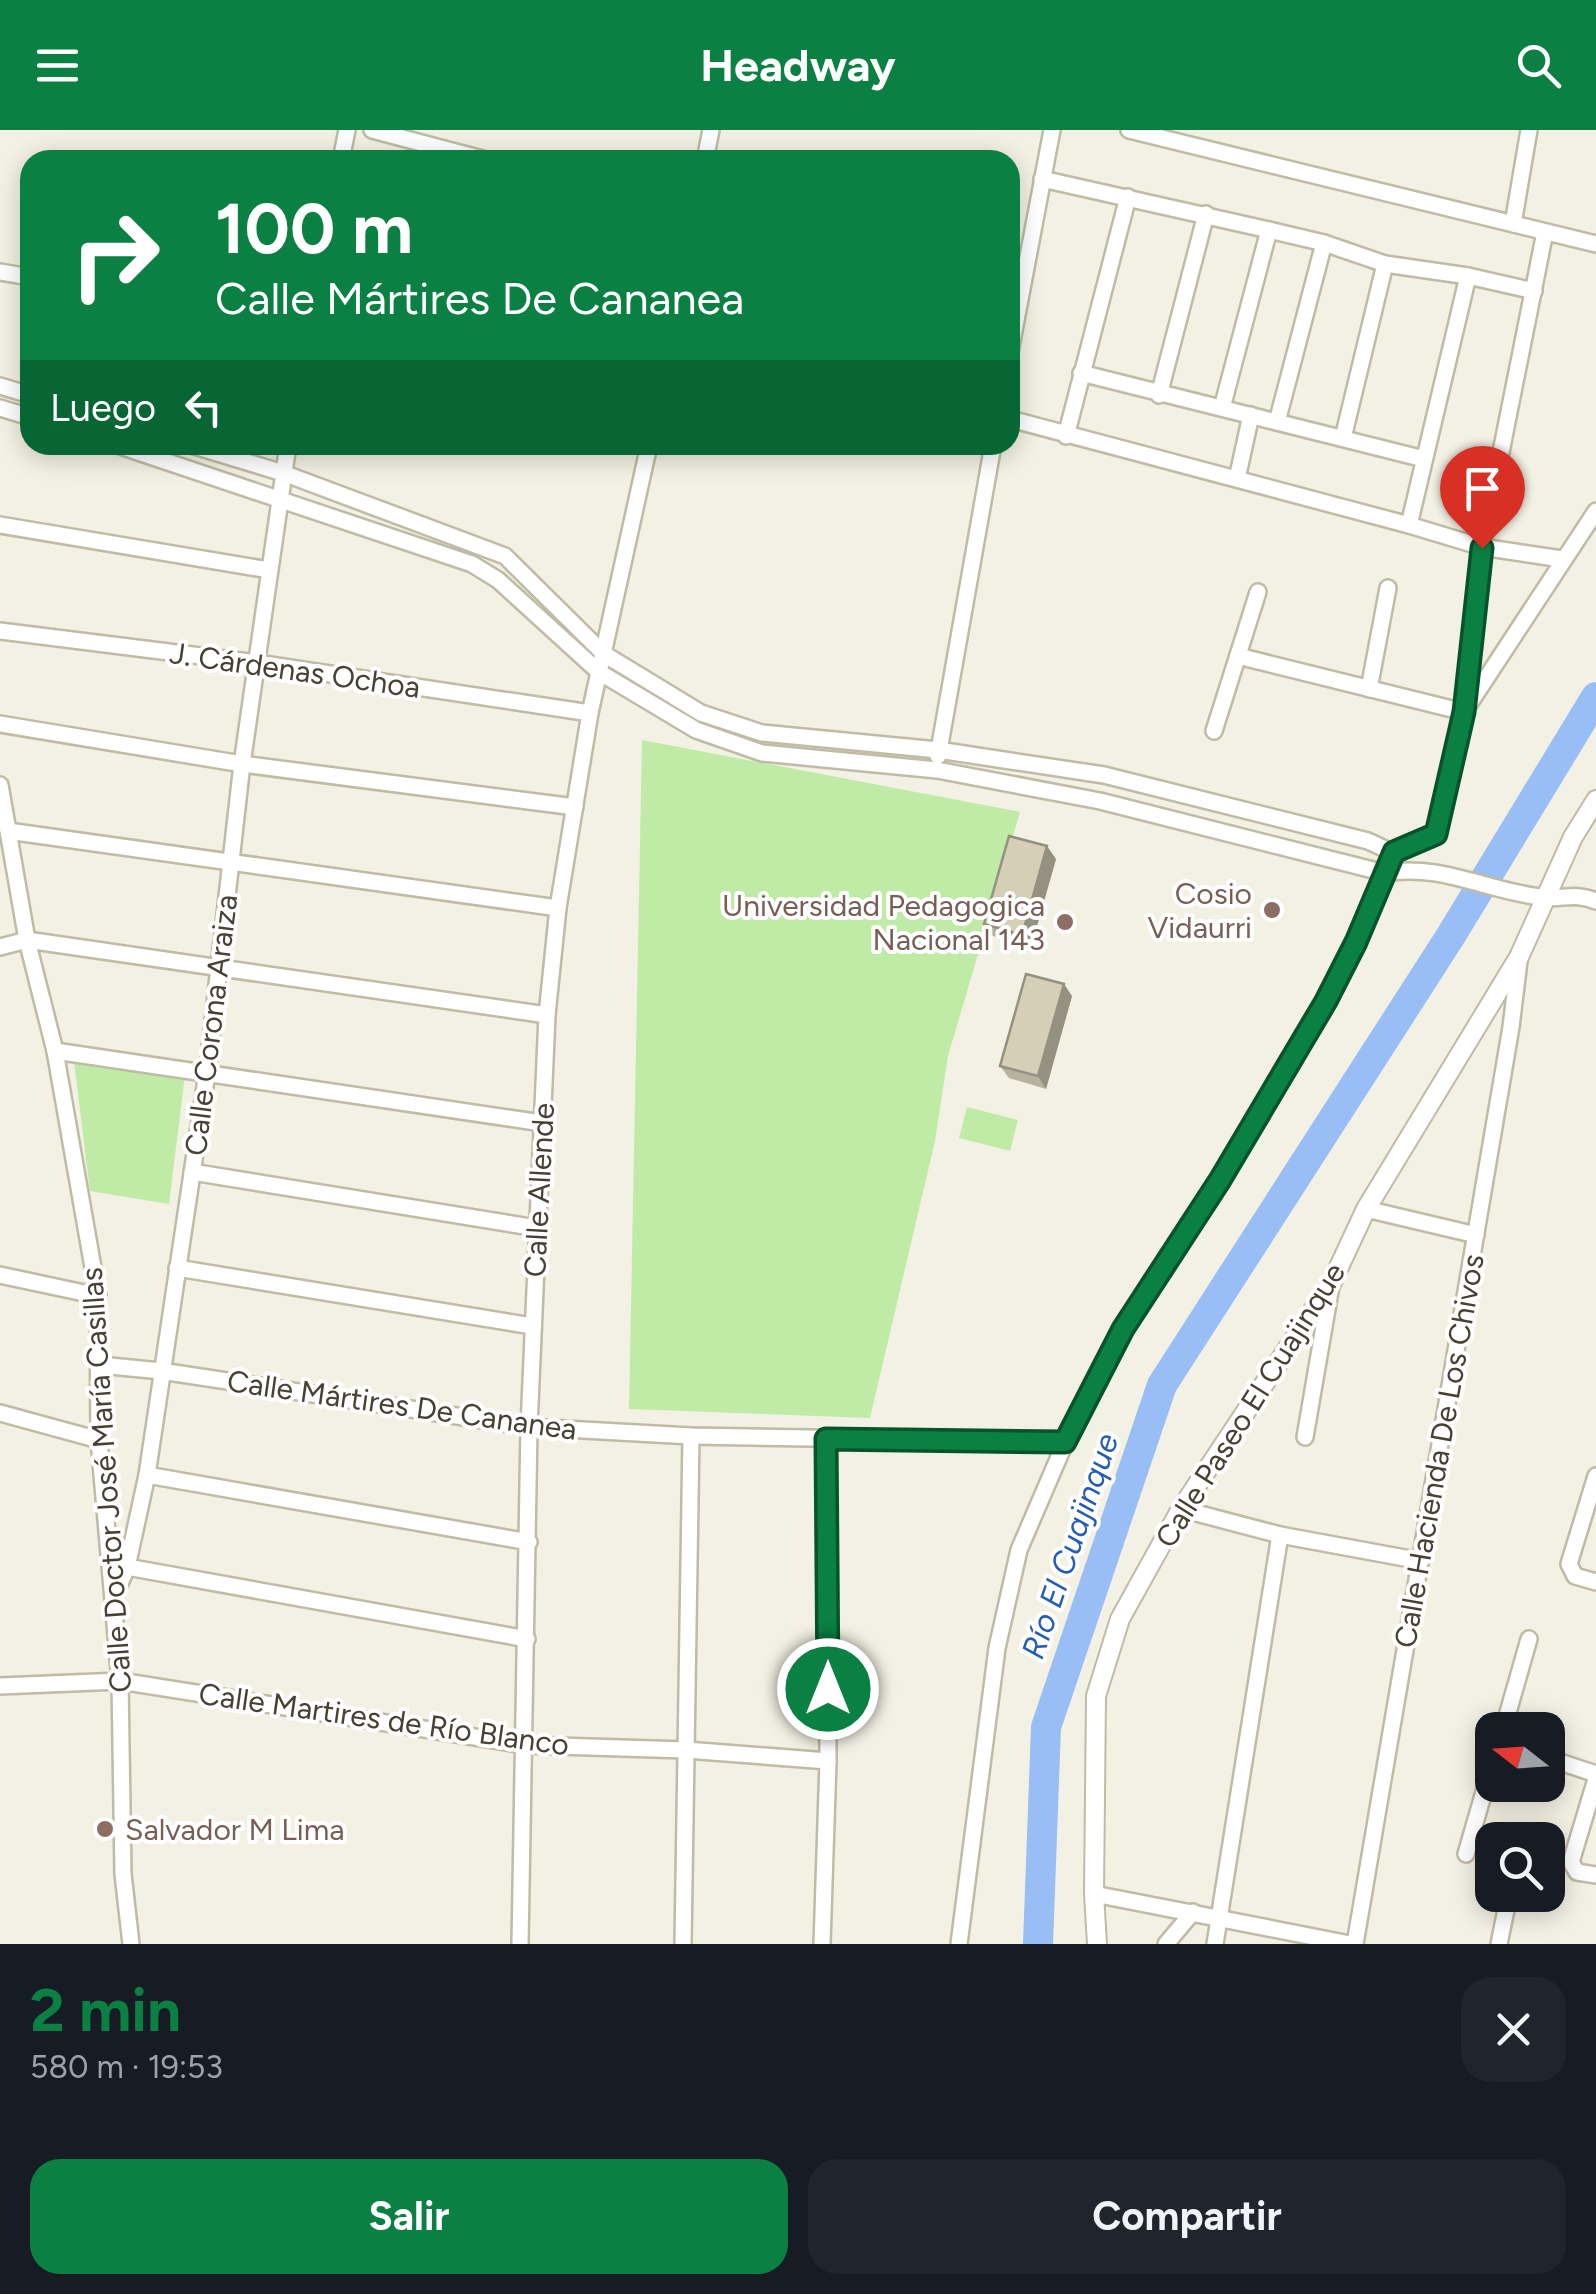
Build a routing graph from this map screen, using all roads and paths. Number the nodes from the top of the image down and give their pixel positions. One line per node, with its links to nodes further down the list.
1 (372, 130): 5 (street)
2 (1052, 130): 6 (street)
3 (1129, 130): 9 (street)
4 (1529, 130): 9 (street)
5 (448, 150)
6 (1042, 179): 7 (street); 15 (street)
7 (1128, 197): 8 (street); 18 (street)
8 (1206, 214): 10 (street); 19 (street)
9 (1514, 224): 11 (street)
10 (1269, 230): 12 (street); 20 (street)
11 (1545, 232): 13 (street); 17 (street)
12 (1324, 243): 14 (street); 23 (street)
13 (1596, 244)
14 (1385, 264): 16 (street); 25 (street)
15 (1020, 272)
16 (1468, 276): 17 (street); 31 (street)
17 (1534, 291): 38 (street)
18 (1081, 373): 19 (street); 24 (street)
19 (1159, 395): 20 (street)
20 (1222, 408): 21 (street)
21 (1251, 415): 23 (street); 33 (street)
22 (1020, 421): 24 (street)
23 (1278, 422): 25 (street)
24 (1066, 436): 33 (street)
25 (1343, 438): 31 (street)
26 (146, 455): 34 (street)
27 (224, 455): 32 (street)
28 (286, 455): 32 (street, Calle Corona Araiza)
29 (646, 455): 44 (street, Calle Allende)
30 (991, 455): 53 (street)
31 (1424, 459): 36 (street)
32 (283, 473): 34 (street, Calle Corona Araiza); 44 (street)
33 (1237, 479): 36 (street)
34 (278, 499): 40 (street, Calle Corona Araiza); 47 (street)
35 (1596, 510): 39 (street)
36 (1409, 524): 38 (street)
37 (0, 525): 40 (street)
38 (1482, 548): 39 (street); 50 (street)
39 (1562, 559): 50 (street)
40 (269, 570): 46 (street, Calle Corona Araiza)
41 (1388, 588): 48 (street)
42 (1258, 592): 45 (street)
43 (0, 630): 46 (street, J. Cárdenas Ochoa)
44 (604, 654): 47 (street, Calle Allende); 53 (street)
45 (1238, 656): 48 (street); 52 (street)
46 (257, 663): 49 (street, J. Cárdenas Ochoa); 54 (street, Calle Corona Araiza)
47 (599, 672): 49 (street, Calle Allende); 55 (street)
48 (1369, 689): 50 (street)
49 (590, 712): 60 (street, Calle Allende)
50 (1464, 712): 62 (street)
51 (0, 724): 54 (street)
52 (1214, 731)
53 (938, 750): 55 (street); 56 (street)
54 (242, 764): 60 (street); 63 (street, Calle Corona Araiza)
55 (936, 770): 58 (street)
56 (1104, 776): 58 (street); 62 (street)
57 (0, 785): 61 (street, Calle Doctor José María Casillas)
58 (1100, 800): 65 (street)
59 (1596, 800): 66 (street, Calle Paseo El Cuajinque)
60 (575, 808): 68 (street, Calle Allende)
61 (8, 831): 63 (street); 69 (street, Calle Doctor José María Casillas)
62 (1394, 852): 64 (street); 65 (street)
63 (232, 860): 68 (street); 72 (street, Calle Corona Araiza)
64 (1412, 868): 65 (street); 66 (street)
65 (1385, 873): 94 (street)
66 (1536, 896): 67 (street); 71 (street, Calle Paseo El Cuajinque)
67 (1596, 900)
68 (558, 908): 73 (street, Calle Allende)
69 (27, 940): 70 (street); 72 (street); 74 (street, Calle Doctor José María Casillas)
70 (0, 947)
71 (1519, 957): 78 (street, Calle Paseo El Cuajinque); 80 (street, Calle Hacienda De Los Chivos)
72 (218, 970): 73 (street); 75 (street, Calle Corona Araiza)
73 (547, 1014): 76 (street, Calle Allende)
74 (56, 1051): 75 (street); 84 (street, Calle Doctor José María Casillas)
75 (207, 1072): 76 (street); 77 (street, Calle Corona Araiza)
76 (542, 1124): 79 (street, Calle Allende)
77 (192, 1172): 79 (street); 81 (street, Calle Corona Araiza)
78 (1366, 1209): 80 (street); 83 (street, Calle Paseo El Cuajinque)
79 (537, 1228): 85 (street, Calle Allende)
80 (1476, 1236): 100 (street, Calle Hacienda De Los Chivos)
81 (177, 1268): 85 (street); 87 (street, Calle Corona Araiza)
82 (0, 1275): 84 (street)
83 (1332, 1282): 91 (street); 97 (street, Calle Paseo El Cuajinque)
84 (98, 1296): 86 (street, Calle Doctor José María Casillas)
85 (532, 1326): 89 (street, Calle Allende)
86 (100, 1365): 87 (street, Calle Mártires De Cananea); 93 (street, Calle Doctor José María Casillas)
87 (162, 1371): 89 (street, Calle Mártires De Cananea); 95 (street, Calle Corona Araiza)
88 (0, 1413): 93 (street)
89 (529, 1427): 90 (street, Calle Mártires De Cananea); 99 (street, Calle Allende)
90 (692, 1436): 92 (street, Calle Mártires De Cananea); 110 (street)
91 (1305, 1437)
92 (826, 1439): 94 (street, Calle Mártires De Cananea); 111 (street)
93 (99, 1440): 103 (street, Calle Doctor José María Casillas)
94 (1065, 1442): 125 (street)
95 (147, 1475): 99 (street); 101 (street, Calle Corona Araiza)
96 (1596, 1476): 102 (street)
97 (1180, 1508): 98 (street); 117 (street, Calle Paseo El Cuajinque)
98 (1280, 1535): 100 (street); 120 (street)
99 (528, 1542): 104 (street, Calle Allende)
100 (1420, 1561): 129 (street, Calle Hacienda De Los Chivos)
101 (127, 1567): 103 (street, Calle Corona Araiza); 104 (street)
102 (1596, 1582)
103 (113, 1600): 106 (street, Calle Doctor José María Casillas)
104 (527, 1639): 109 (street, Calle Allende)
105 (1529, 1639): 108 (street)
106 (120, 1680): 107 (street, Calle Martires de Río Blanco); 109 (street, Calle Martires de Río Blanco); 121 (street, Calle Doctor José María Casillas)
107 (0, 1686)
108 (1507, 1712)
109 (526, 1745): 110 (street, Calle Martires de Río Blanco); 122 (street, Calle Allende)
110 (686, 1750): 111 (street, Calle Martires de Río Blanco); 123 (street)
111 (828, 1760): 124 (street)
112 (1565, 1765): 113 (street)
113 (1596, 1777): 116 (street)
114 (1481, 1802): 115 (street)
115 (1466, 1854)
116 (1596, 1875)
117 (1094, 1894): 118 (street); 126 (street, Calle Paseo El Cuajinque)
118 (1193, 1912): 120 (street); 127 (street)
119 (1506, 1912): 130 (street)
120 (1218, 1916): 128 (street); 129 (street)
121 (132, 1944)
122 (520, 1944)
123 (683, 1944)
124 (822, 1944)
125 (959, 1944)
126 (1096, 1944)
127 (1166, 1944)
128 (1215, 1944)
129 (1353, 1944)
130 (1500, 1944)

